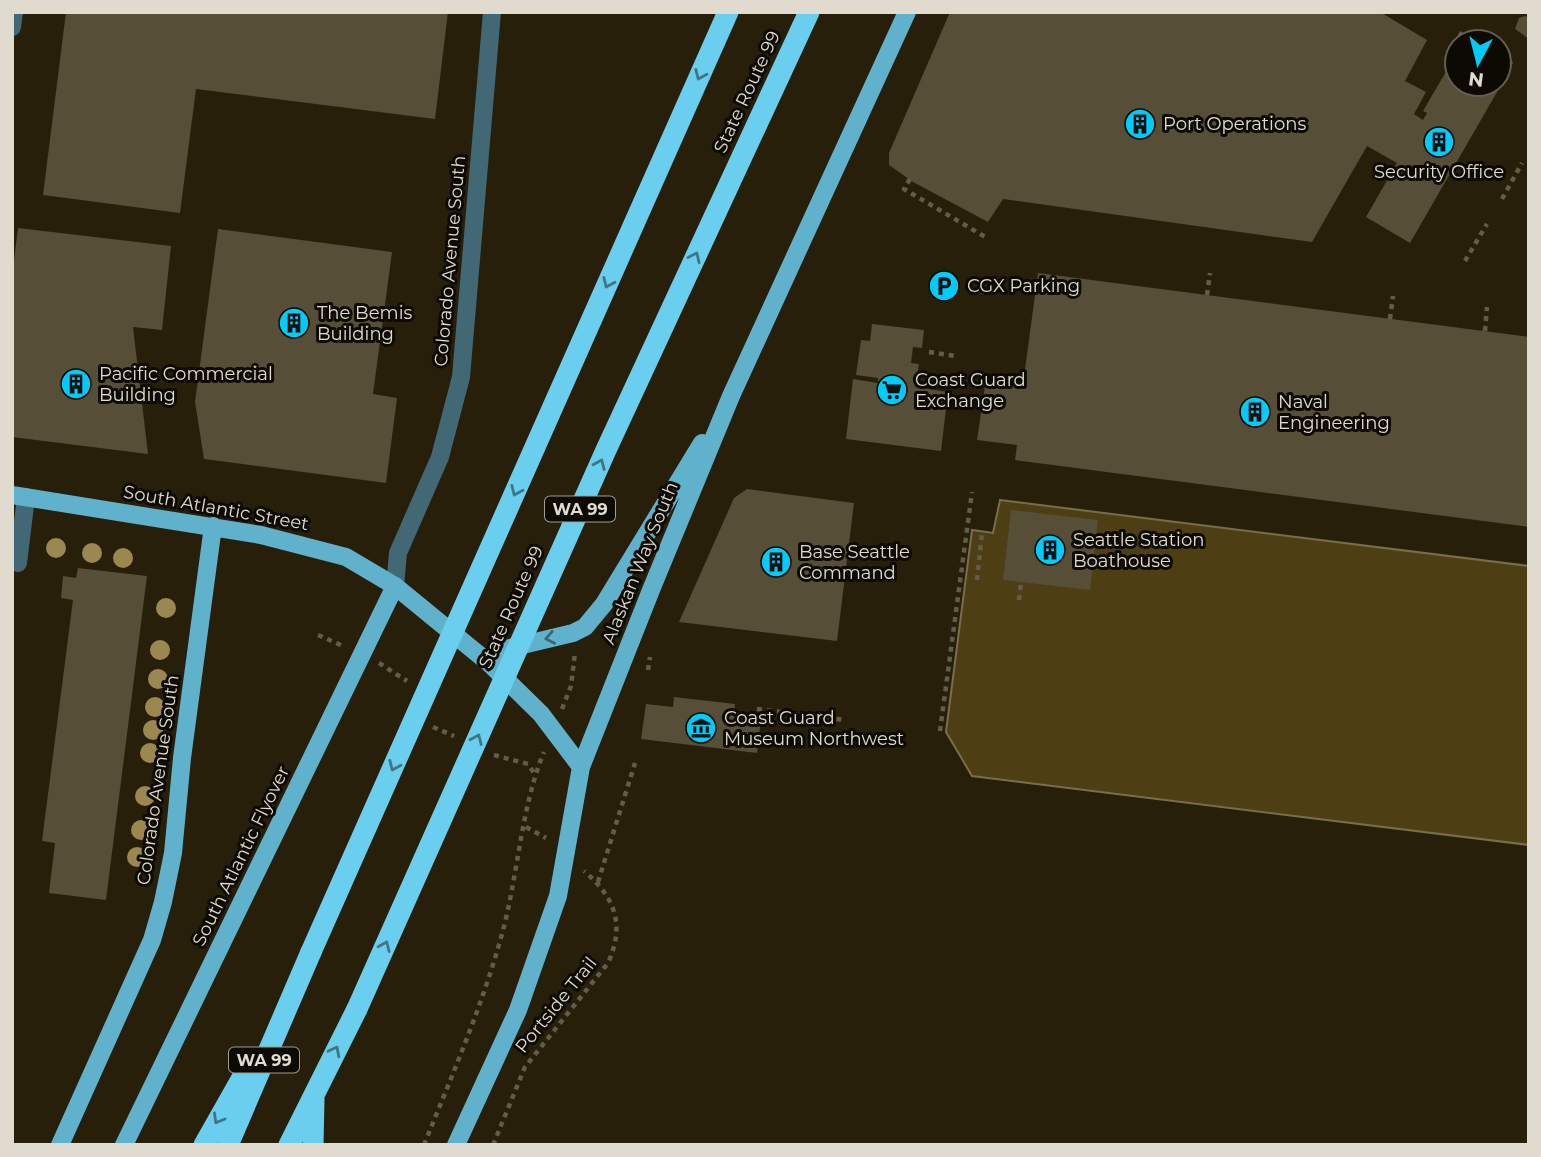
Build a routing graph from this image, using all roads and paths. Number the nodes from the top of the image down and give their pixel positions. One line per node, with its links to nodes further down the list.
1 (14, 12): 6 (street)
2 (492, 12): 29 (street, Colorado Avenue South)
3 (728, 12): 42 (highway, WA 99, one-way to 42, bridge)
4 (809, 12): 43 (highway, State Route 99 / WA 99, one-way to 4, bridge)
5 (907, 12): 21 (main road, Alaskan Way South)
6 (12, 27)
7 (1522, 163): 9 (path)
8 (910, 179): 11 (path)
9 (1502, 198)
10 (1487, 225): 12 (path)
11 (986, 237)
12 (1465, 261)
13 (1210, 273): 14 (path)
14 (1207, 295)
15 (1393, 296): 17 (path)
16 (1487, 307): 18 (path)
17 (1390, 319)
18 (1485, 331)
19 (929, 352): 20 (path)
20 (956, 356)
21 (731, 396): 32 (main road, one-way to 32); 39 (main road, Alaskan Way South)
22 (972, 492): 36 (path)
23 (19, 496): 24 (main road, South Atlantic Street); 26 (street)
24 (214, 526): 29 (main road, South Atlantic Street); 44 (main road, Colorado Avenue South)
25 (982, 532): 27 (path)
26 (18, 564)
27 (977, 580)
28 (1021, 582): 30 (path)
29 (395, 586): 32 (main road, South Atlantic Street); 45 (main road, South Atlantic Flyover)
30 (1019, 600)
31 (576, 647): 33 (path)
32 (489, 663): 39 (main road, South Atlantic Street)
33 (570, 686)
34 (757, 709): 35 (path)
35 (845, 720)
36 (940, 731)
37 (498, 756): 40 (path)
38 (635, 763): 52 (path, Portside Trail)
39 (581, 767): 51 (main road, Alaskan Way South)
40 (526, 827): 41 (path); 50 (path)
41 (538, 830)
42 (301, 975): 46 (highway, one-way to 46); 47 (highway, WA 99)
43 (314, 1094): 48 (highway, State Route 99 / WA 99); 49 (highway)
44 (61, 1145)
45 (124, 1145)
46 (204, 1145)
47 (228, 1145)
48 (289, 1145)
49 (313, 1145)
50 (424, 1145)
51 (456, 1145)
52 (493, 1145)

